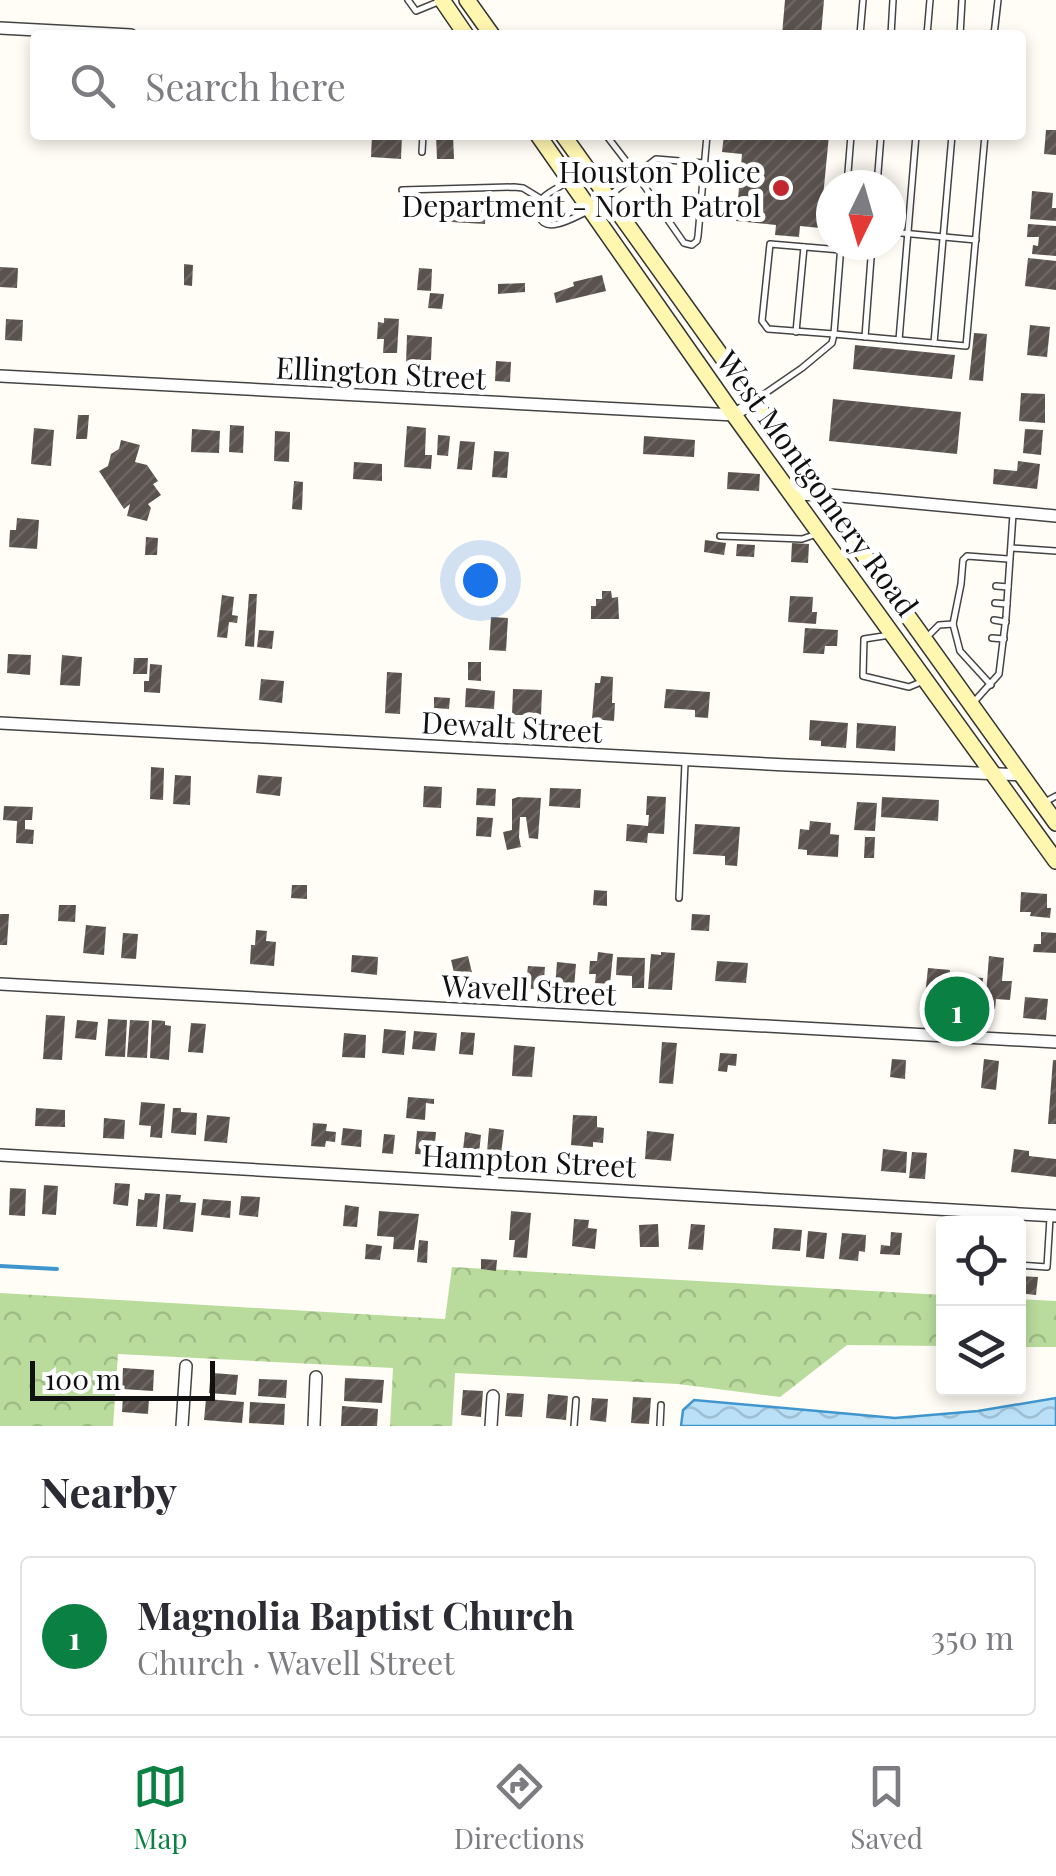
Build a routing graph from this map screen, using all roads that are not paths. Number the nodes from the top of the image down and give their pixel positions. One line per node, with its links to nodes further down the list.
1 (408, 0): 2 (lane)
2 (442, 0): 11 (main road)
3 (467, 0): 12 (main road)
4 (863, 0): 13 (lane)
5 (893, 0): 14 (lane)
6 (930, 0): 15 (lane)
7 (962, 0): 16 (lane)
8 (998, 0): 17 (lane)
9 (0, 28): 10 (street)
10 (37, 30)
11 (463, 30)
12 (488, 30)
13 (860, 30)
14 (891, 30)
15 (927, 30)
16 (960, 30)
17 (995, 30)
18 (423, 140): 28 (lane)
19 (541, 140): 33 (main road, West Montgomery Road)
20 (567, 140): 35 (main road, West Montgomery Road)
21 (610, 140): 32 (lane)
22 (706, 140): 29 (lane)
23 (851, 140): 30 (lane)
24 (881, 140): 31 (lane)
25 (916, 140): 39 (lane)
26 (952, 140): 40 (lane)
27 (985, 140): 41 (lane)
28 (422, 152)
29 (704, 163): 32 (lane); 32 (lane)
30 (848, 170)
31 (878, 170)
32 (636, 174): 35 (lane)
33 (569, 181): 36 (lane); 37 (main road, West Montgomery Road)
34 (402, 190): 36 (lane)
35 (607, 197): 37 (main road); 52 (main road, West Montgomery Road)
36 (541, 199): 37 (lane)
37 (589, 210): 53 (main road, West Montgomery Road)
38 (906, 234): 39 (lane)
39 (909, 234): 40 (lane); 49 (lane)
40 (943, 237): 41 (lane); 50 (lane)
41 (976, 240): 50 (lane)
42 (804, 247): 43 (lane); 46 (lane); 46 (lane)
43 (816, 247)
44 (840, 260): 47 (lane)
45 (871, 260): 48 (lane)
46 (796, 332): 47 (lane)
47 (834, 334): 48 (lane); 52 (lane)
48 (865, 337): 49 (lane)
49 (900, 340): 50 (lane)
50 (934, 343)
51 (0, 376): 53 (street, Ellington Street)
52 (755, 401): 53 (street); 54 (main road, West Montgomery Road)
53 (734, 415): 55 (main road, West Montgomery Road)
54 (819, 494): 55 (street); 56 (street); 78 (main road, West Montgomery Road)
55 (793, 495): 58 (main road, West Montgomery Road)
56 (1013, 512): 57 (street); 60 (lane)
57 (1056, 516)
58 (820, 533): 59 (lane); 73 (main road, West Montgomery Road)
59 (720, 536)
60 (1012, 548): 61 (lane); 62 (lane)
61 (1056, 551)
62 (1009, 559): 64 (lane); 65 (lane)
63 (996, 586): 64 (lane)
64 (1008, 587): 68 (lane)
65 (958, 599): 66 (lane); 71 (lane)
66 (968, 600)
67 (995, 603): 68 (lane)
68 (1007, 604): 72 (lane)
69 (967, 618): 71 (lane)
70 (994, 620): 72 (lane)
71 (953, 621): 74 (lane); 78 (lane)
72 (1006, 622): 77 (lane)
73 (893, 634): 79 (main road, West Montgomery Road); 79 (lane)
74 (955, 634): 75 (lane); 80 (lane)
75 (967, 635)
76 (992, 638): 77 (lane)
77 (1004, 638): 80 (lane)
78 (924, 639): 81 (main road, West Montgomery Road)
79 (926, 680): 84 (main road, West Montgomery Road)
80 (991, 684): 81 (lane)
81 (971, 705): 85 (main road, West Montgomery Road)
82 (0, 723): 83 (street, Dewalt Street)
83 (685, 760): 84 (street, Dewalt Street); 89 (lane)
84 (994, 774): 85 (street, Dewalt Street); 88 (main road, West Montgomery Road)
85 (1022, 775): 86 (main road, West Montgomery Road)
86 (1049, 800): 87 (main road, West Montgomery Road)
87 (1056, 824)
88 (1056, 862)
89 (679, 898)
90 (0, 984): 91 (street, Wavell Street)
91 (1056, 1042)
92 (0, 1155): 94 (street, Hampton Street)
93 (1053, 1215): 95 (street, Hampton Street); 96 (lane)
94 (985, 1216)
95 (1026, 1217)
96 (1026, 1266)
97 (186, 1366): 102 (street)
98 (316, 1377): 103 (street)
99 (493, 1396): 104 (street)
100 (576, 1400): 105 (lane)
101 (661, 1405): 106 (lane)
102 (182, 1426)
103 (314, 1426)
104 (491, 1426)
105 (574, 1426)
106 (660, 1426)

